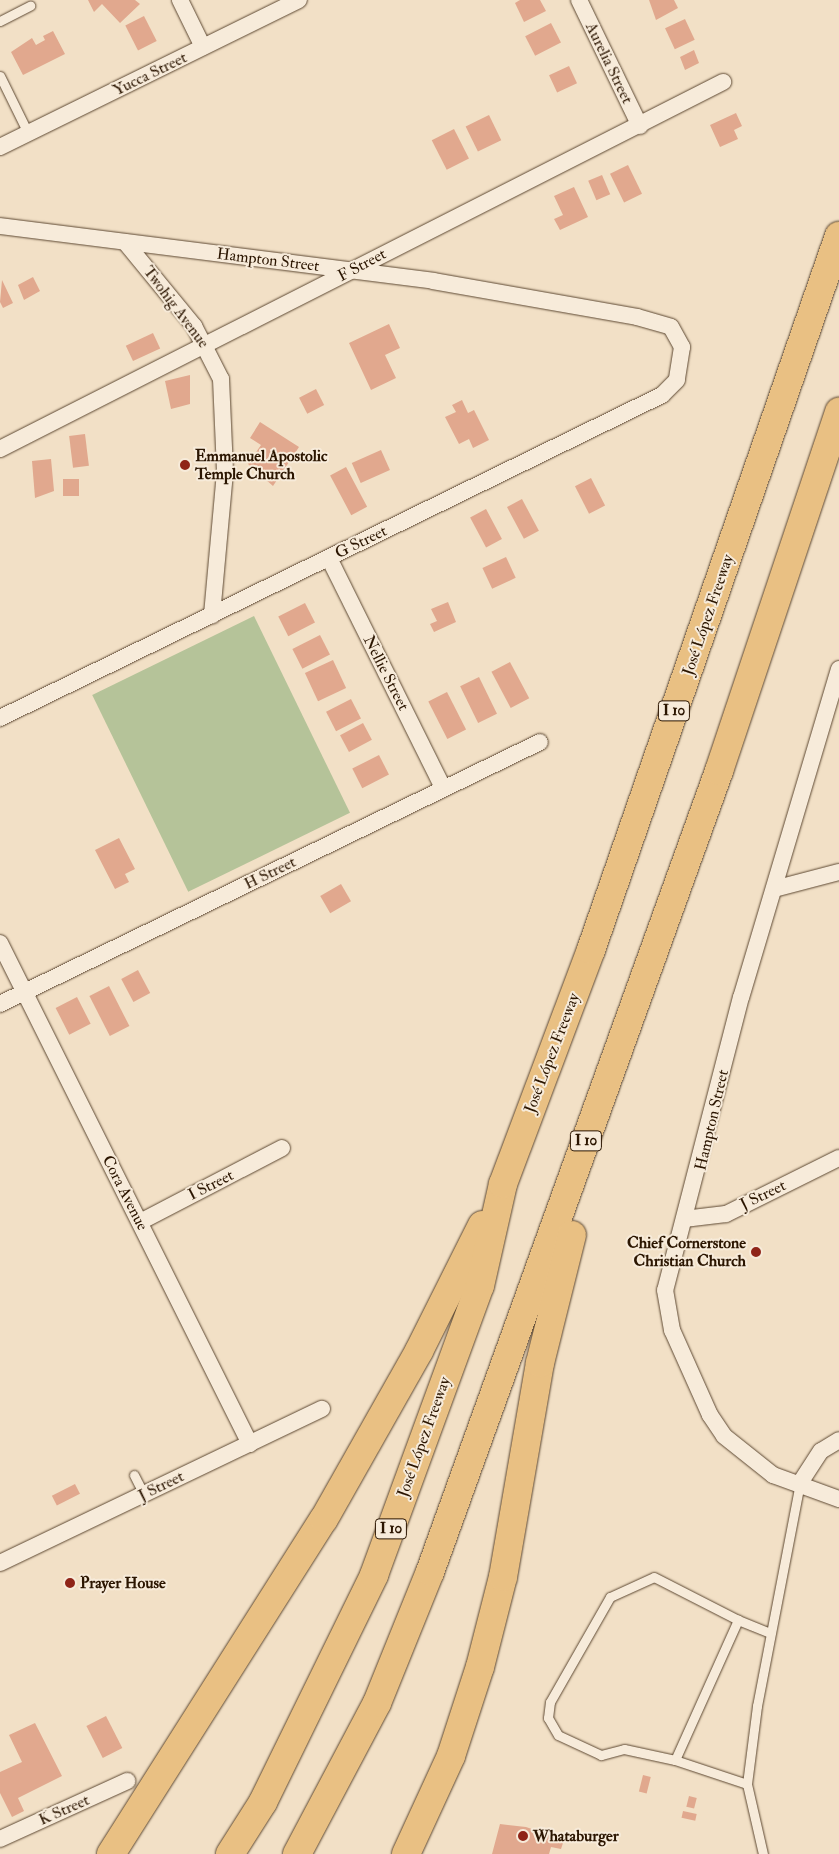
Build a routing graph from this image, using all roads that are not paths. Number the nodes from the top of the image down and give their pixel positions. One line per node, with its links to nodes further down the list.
1 (180, 0): 6 (street)
2 (299, 0): 6 (street, Yucca Street)
3 (579, 0): 9 (street, Aurelia Street)
4 (30, 6): 5 (lane)
5 (0, 21)
6 (203, 47): 10 (street, Yucca Street)
7 (0, 76): 10 (lane)
8 (723, 82): 9 (street, F Street)
9 (640, 126): 15 (street, F Street)
10 (28, 133): 11 (street, Yucca Street)
11 (0, 147)
12 (0, 226): 14 (street, Hampton Street)
13 (839, 236): 34 (highway, José López Freeway / I 10)
14 (125, 242): 15 (street, Hampton Street); 17 (street, Twohig Avenue)
15 (351, 270): 16 (street, Hampton Street); 17 (street, F Street)
16 (677, 336): 20 (street, G Street)
17 (207, 345): 19 (street, F Street); 21 (street, Twohig Avenue)
18 (839, 412): 31 (highway, I 10)
19 (0, 449)
20 (329, 558): 21 (street, G Street); 25 (street, Nellie Street)
21 (212, 615): 23 (street, G Street)
22 (839, 669): 27 (street, Hampton Street)
23 (0, 718)
24 (540, 742): 25 (street, H Street)
25 (444, 788): 29 (street, H Street)
26 (839, 872): 27 (street)
27 (774, 889): 35 (street, Hampton Street)
28 (0, 943): 29 (street, Cora Avenue)
29 (24, 992): 30 (street, H Street); 36 (street, Cora Avenue)
30 (0, 1004)
31 (602, 1092): 51 (highway); 54 (highway, I 10)
32 (282, 1148): 36 (street, I Street)
33 (839, 1158): 35 (street, J Street)
34 (503, 1184): 52 (highway); 53 (highway, José López Freeway / I 10)
35 (684, 1219): 41 (street, Hampton Street)
36 (140, 1222): 39 (street, Cora Avenue)
37 (322, 1409): 39 (street, J Street)
38 (839, 1440): 41 (street)
39 (250, 1444): 42 (street, J Street)
40 (134, 1475): 42 (lane)
41 (800, 1483): 43 (street, Hampton Street); 46 (lane)
42 (144, 1495): 44 (street, J Street)
43 (839, 1499)
44 (0, 1563)
45 (738, 1620): 46 (lane); 47 (lane); 47 (lane)
46 (771, 1633): 49 (lane)
47 (675, 1760): 49 (lane)
48 (128, 1781): 50 (street, K Street)
49 (747, 1784): 55 (lane)
50 (0, 1839)
51 (408, 1852)
52 (112, 1854)
53 (230, 1854)
54 (298, 1854)
55 (763, 1854)

